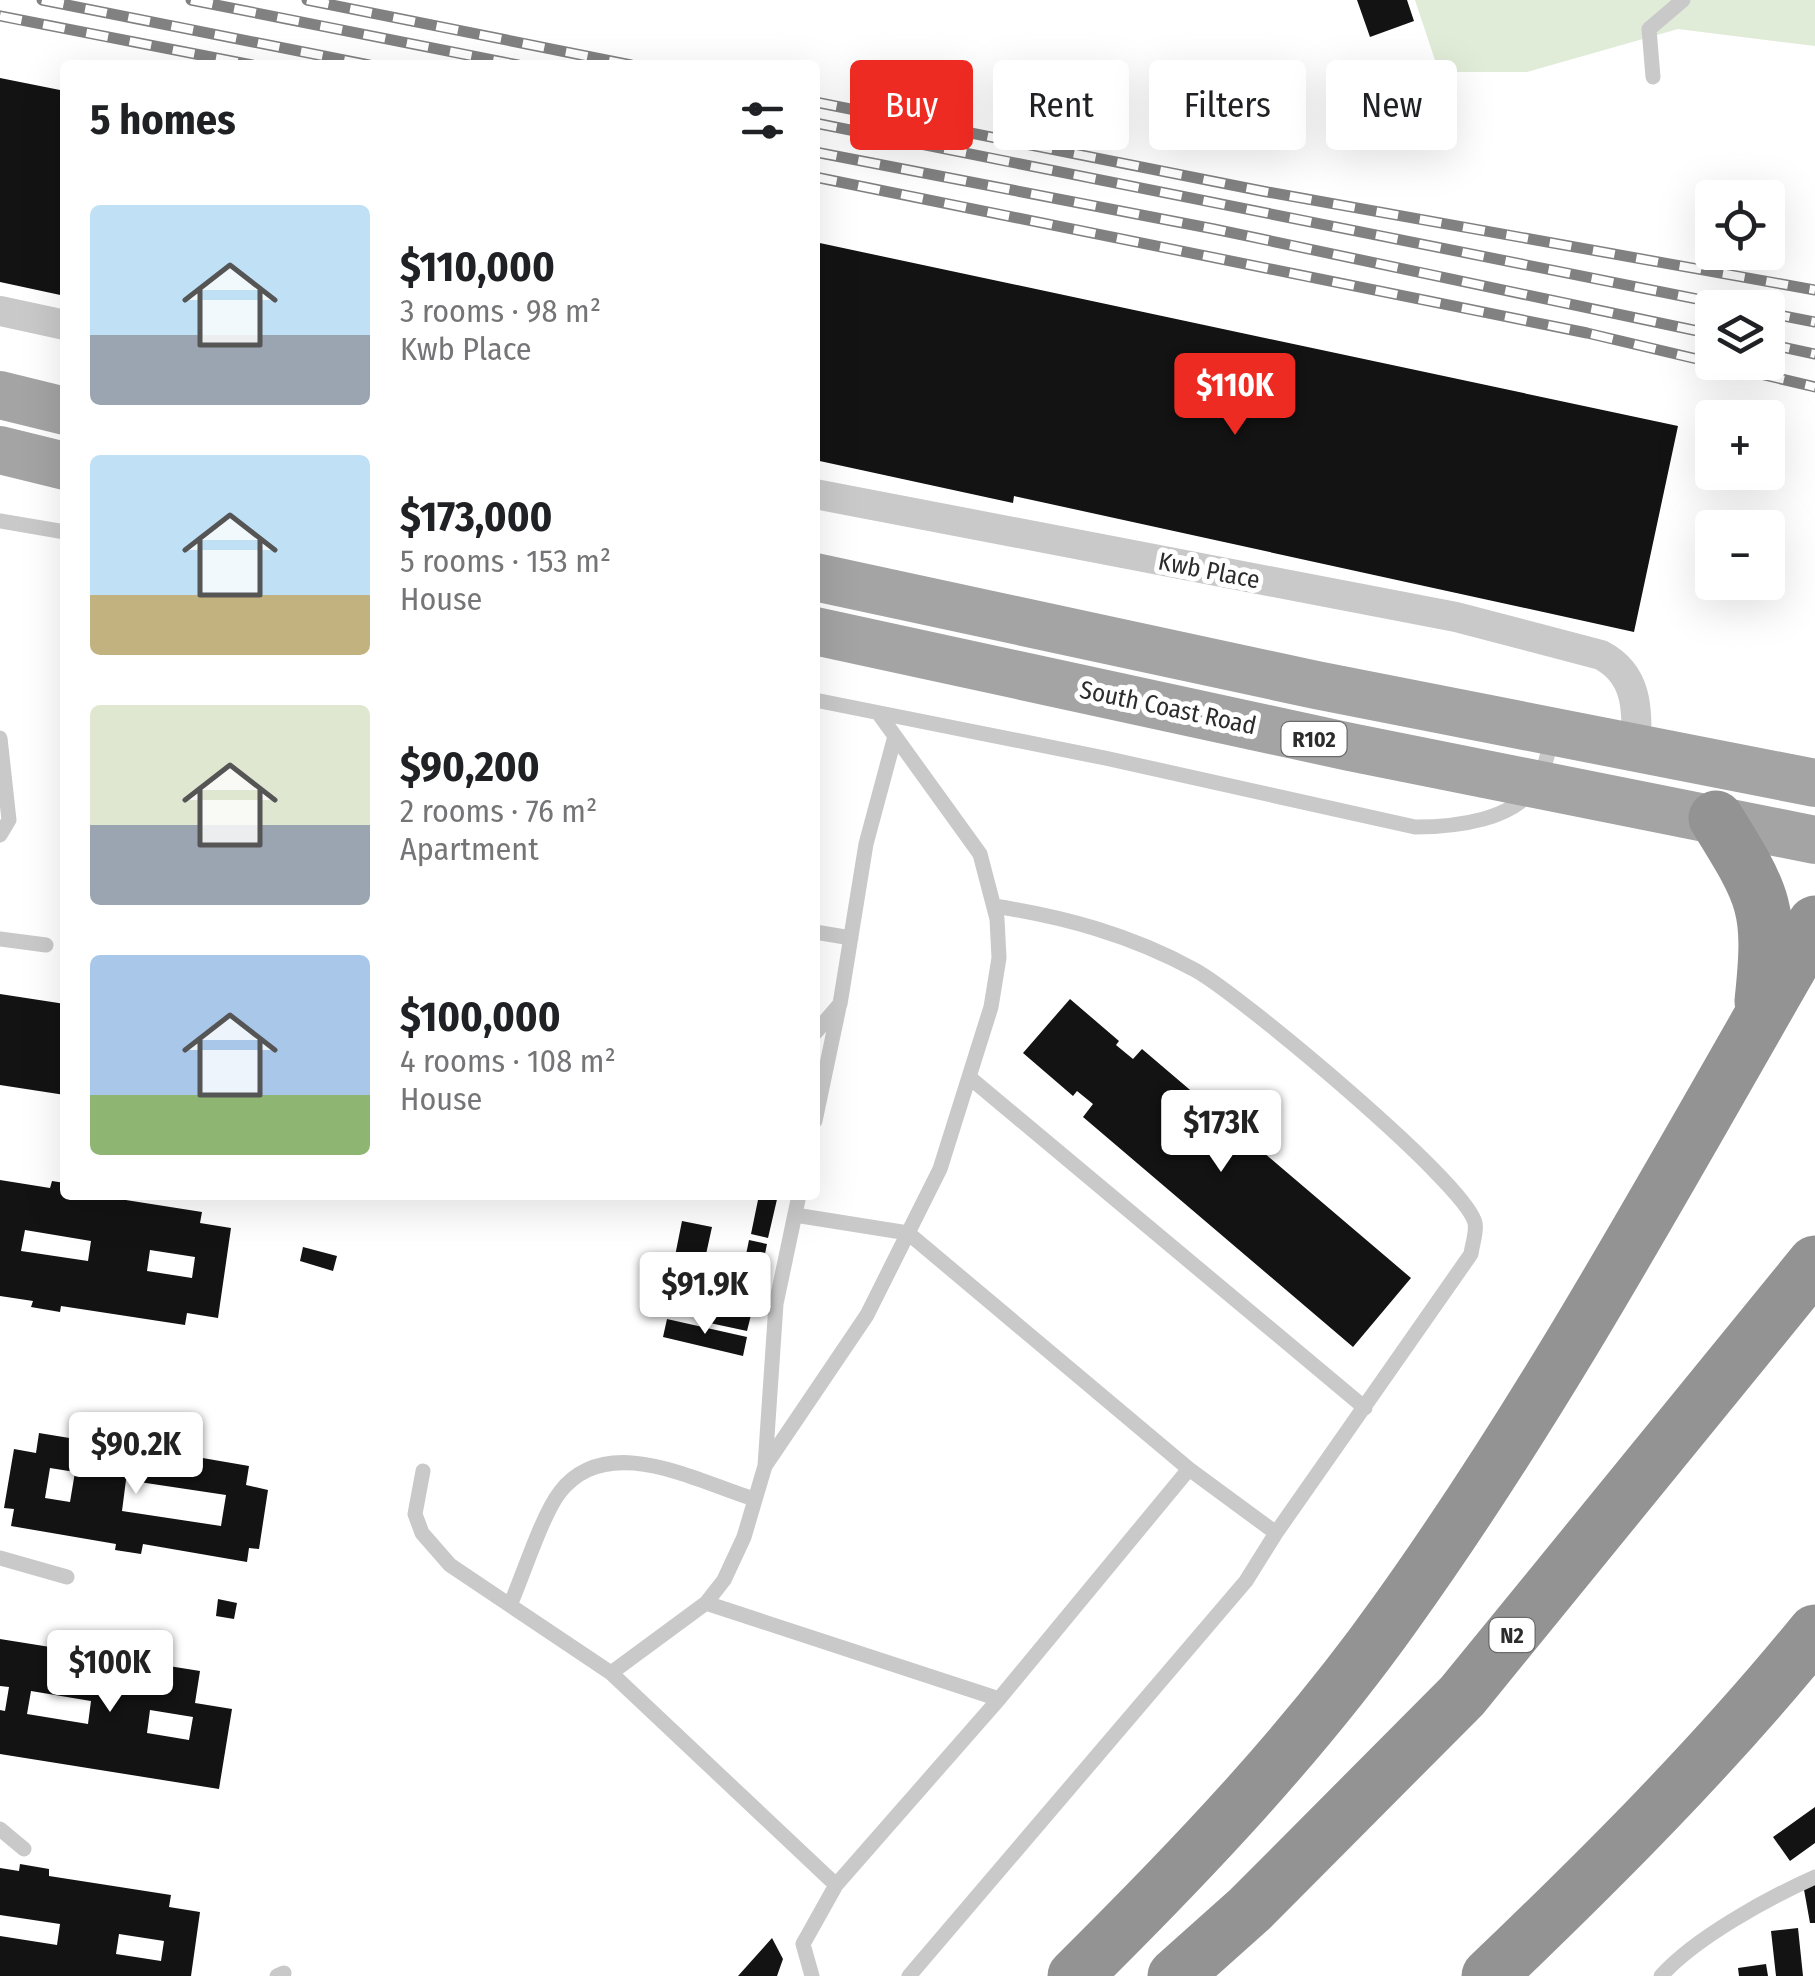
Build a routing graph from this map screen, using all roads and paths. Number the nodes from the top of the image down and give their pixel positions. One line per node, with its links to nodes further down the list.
1 (1683, 0): 2 (lane)
2 (1653, 77)
3 (0, 311): 4 (street)
4 (60, 324)
5 (0, 395): 6 (main road)
6 (60, 410)
7 (0, 450): 8 (main road)
8 (60, 465)
9 (820, 495): 19 (street, Kwb Place)
10 (0, 521): 11 (lane)
11 (60, 531)
12 (820, 577): 16 (main road, R102)
13 (820, 632): 20 (main road, South Coast Road / R102)
14 (820, 701): 15 (lane)
15 (879, 714): 17 (lane); 20 (lane)
16 (1554, 732): 19 (main road, R102); 20 (lane)
17 (895, 736): 25 (lane); 28 (lane)
18 (0, 738): 23 (lane)
19 (1636, 748): 21 (main road, R102)
20 (1538, 784): 22 (main road, South Coast Road / R102)
21 (1815, 784)
22 (1716, 818): 24 (main road, South Coast Road / R102); 32 (highway)
23 (0, 835)
24 (1815, 840)
25 (994, 906): 34 (lane); 40 (lane)
26 (1815, 924): 32 (highway)
27 (820, 933): 28 (lane)
28 (851, 938): 31 (lane)
29 (0, 939): 30 (lane)
30 (46, 944)
31 (840, 1004): 33 (lane); 35 (lane)
32 (1760, 1018): 59 (highway)
33 (820, 1027)
34 (969, 1077): 38 (lane); 40 (lane)
35 (820, 1097)
36 (798, 1200): 37 (lane)
37 (795, 1216): 38 (lane); 41 (lane)
38 (908, 1233): 41 (lane); 42 (lane)
39 (1815, 1263): 60 (highway, N2)
40 (1365, 1408): 45 (lane)
41 (766, 1466): 44 (lane)
42 (1189, 1469): 45 (lane); 52 (lane)
43 (423, 1471): 49 (lane)
44 (754, 1498): 48 (lane); 49 (lane)
45 (1276, 1533): 58 (lane)
46 (0, 1558): 47 (lane)
47 (67, 1577)
48 (706, 1604): 51 (lane); 52 (lane)
49 (510, 1606): 51 (lane)
50 (1815, 1632): 61 (highway)
51 (611, 1673): 56 (lane)
52 (999, 1700): 56 (lane)
53 (0, 1829): 54 (lane)
54 (24, 1849)
55 (1815, 1877): 62 (lane)
56 (836, 1886): 57 (lane)
57 (812, 1976)
58 (910, 1976)
59 (1076, 1976)
60 (1175, 1976)
61 (1489, 1976)
62 (1661, 1976)

